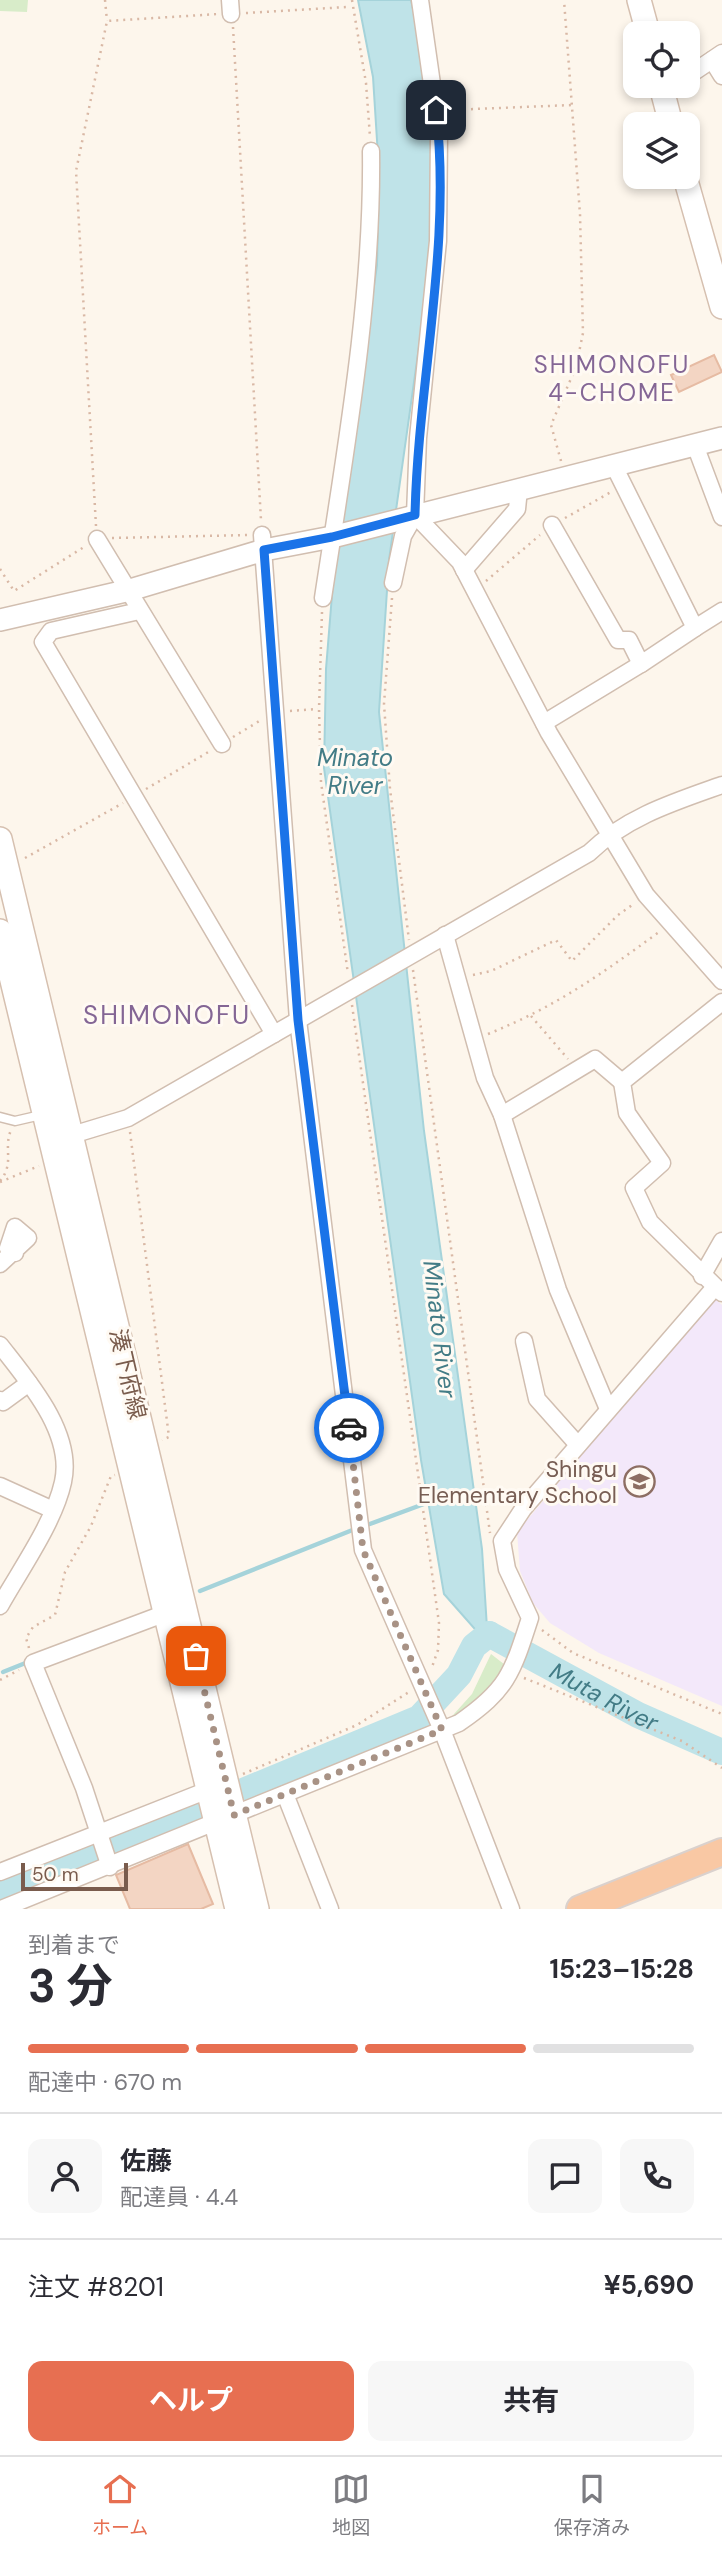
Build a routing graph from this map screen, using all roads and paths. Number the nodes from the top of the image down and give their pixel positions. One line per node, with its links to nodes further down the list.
1 (105, 0): 8 (path)
2 (352, 0): 15 (path)
3 (420, 0): 14 (street)
4 (564, 0): 13 (path)
5 (639, 0): 9 (main road)
6 (230, 7): 7 (path); 8 (path); 28 (path)
7 (347, 7)
8 (107, 21): 27 (path)
9 (645, 21)
10 (717, 56): 11 (street); 12 (street)
11 (700, 68)
12 (722, 76)
13 (572, 105): 14 (path); 21 (path)
14 (436, 110): 23 (street)
15 (371, 151): 26 (street)
16 (688, 189): 17 (main road)
17 (722, 307)
18 (722, 439): 19 (street)
19 (695, 445): 20 (street); 24 (street)
20 (614, 466): 21 (street); 37 (street)
21 (565, 478): 22 (street)
22 (519, 489): 23 (street); 30 (street)
23 (415, 515): 26 (street); 30 (street); 31 (street)
24 (722, 517)
25 (552, 525): 38 (street)
26 (332, 537): 28 (street); 33 (street)
27 (97, 539): 28 (path); 29 (path); 32 (street)
28 (263, 543): 32 (street); 40 (street)
29 (0, 569)
30 (464, 570): 41 (street)
31 (393, 583): 52 (path)
32 (130, 590): 34 (street); 36 (street)
33 (323, 598): 39 (path)
34 (139, 611): 42 (street); 44 (street)
35 (722, 611): 37 (street)
36 (0, 620)
37 (695, 628): 38 (street)
38 (641, 664): 41 (street)
39 (319, 709): 40 (path); 55 (path)
40 (274, 712): 42 (path); 58 (street)
41 (544, 723): 45 (street)
42 (222, 744): 44 (path)
43 (722, 785): 45 (street)
44 (136, 796): 47 (path); 59 (street)
45 (608, 835): 48 (street); 51 (street)
46 (0, 839): 47 (main road, 湊下府線)
47 (7, 869): 68 (main road, 湊下府線)
48 (646, 895): 49 (street); 53 (path)
49 (670, 924): 54 (street); 57 (path)
50 (0, 931): 63 (main road, 湊下府線)
51 (445, 935): 52 (street); 53 (street)
52 (412, 954): 55 (street); 85 (path)
53 (457, 979): 60 (street)
54 (722, 981)
55 (349, 988): 58 (street); 94 (path)
56 (722, 1002): 62 (street)
57 (531, 1016): 60 (path); 61 (path)
58 (298, 1020): 59 (street); 94 (street)
59 (274, 1034): 66 (street)
60 (474, 1039): 64 (street)
61 (577, 1070): 62 (street); 64 (street)
62 (622, 1082): 74 (street)
63 (43, 1115): 67 (lane); 68 (lane); 82 (main road, 湊下府線)
64 (502, 1115): 79 (street)
65 (0, 1116): 67 (lane)
66 (128, 1118): 68 (street); 81 (path)
67 (15, 1121): 70 (path)
68 (72, 1135): 81 (main road, 湊下府線)
69 (44, 1165): 70 (path)
70 (0, 1182)
71 (722, 1241): 74 (street)
72 (15, 1253): 73 (street)
73 (0, 1264)
74 (713, 1286): 79 (street)
75 (524, 1341): 80 (street)
76 (0, 1345): 77 (street)
77 (29, 1383): 78 (street); 84 (street)
78 (0, 1400)
79 (608, 1409): 80 (street)
80 (578, 1445): 85 (street)
81 (145, 1448): 98 (main road, 湊下府線)
82 (132, 1472): 89 (main road, 湊下府線); 91 (path)
83 (0, 1486): 84 (street)
84 (53, 1510): 87 (street)
85 (502, 1541): 90 (street)
86 (0, 1570): 87 (street)
87 (16, 1576): 88 (street)
88 (0, 1606)
89 (166, 1614): 91 (street); 98 (main road, 湊下府線)
90 (528, 1622): 92 (street); 95 (path)
91 (33, 1663): 93 (path); 101 (street)
92 (512, 1671): 96 (street); 97 (path)
93 (0, 1680)
94 (422, 1684): 96 (street); 98 (path)
95 (722, 1714)
96 (440, 1726): 99 (street); 109 (street)
97 (722, 1768)
98 (217, 1785): 100 (main road, 湊下府線); 101 (street)
99 (285, 1794): 100 (street); 108 (street)
100 (225, 1819): 103 (street); 106 (main road, 湊下府線); 107 (main road, 湊下府線)
101 (99, 1832): 103 (street); 104 (street)
102 (722, 1852): 110 (highway)
103 (110, 1867): 105 (street)
104 (0, 1872)
105 (1, 1909)
106 (237, 1909)
107 (257, 1909)
108 (330, 1909)
109 (511, 1909)
110 (580, 1909)

